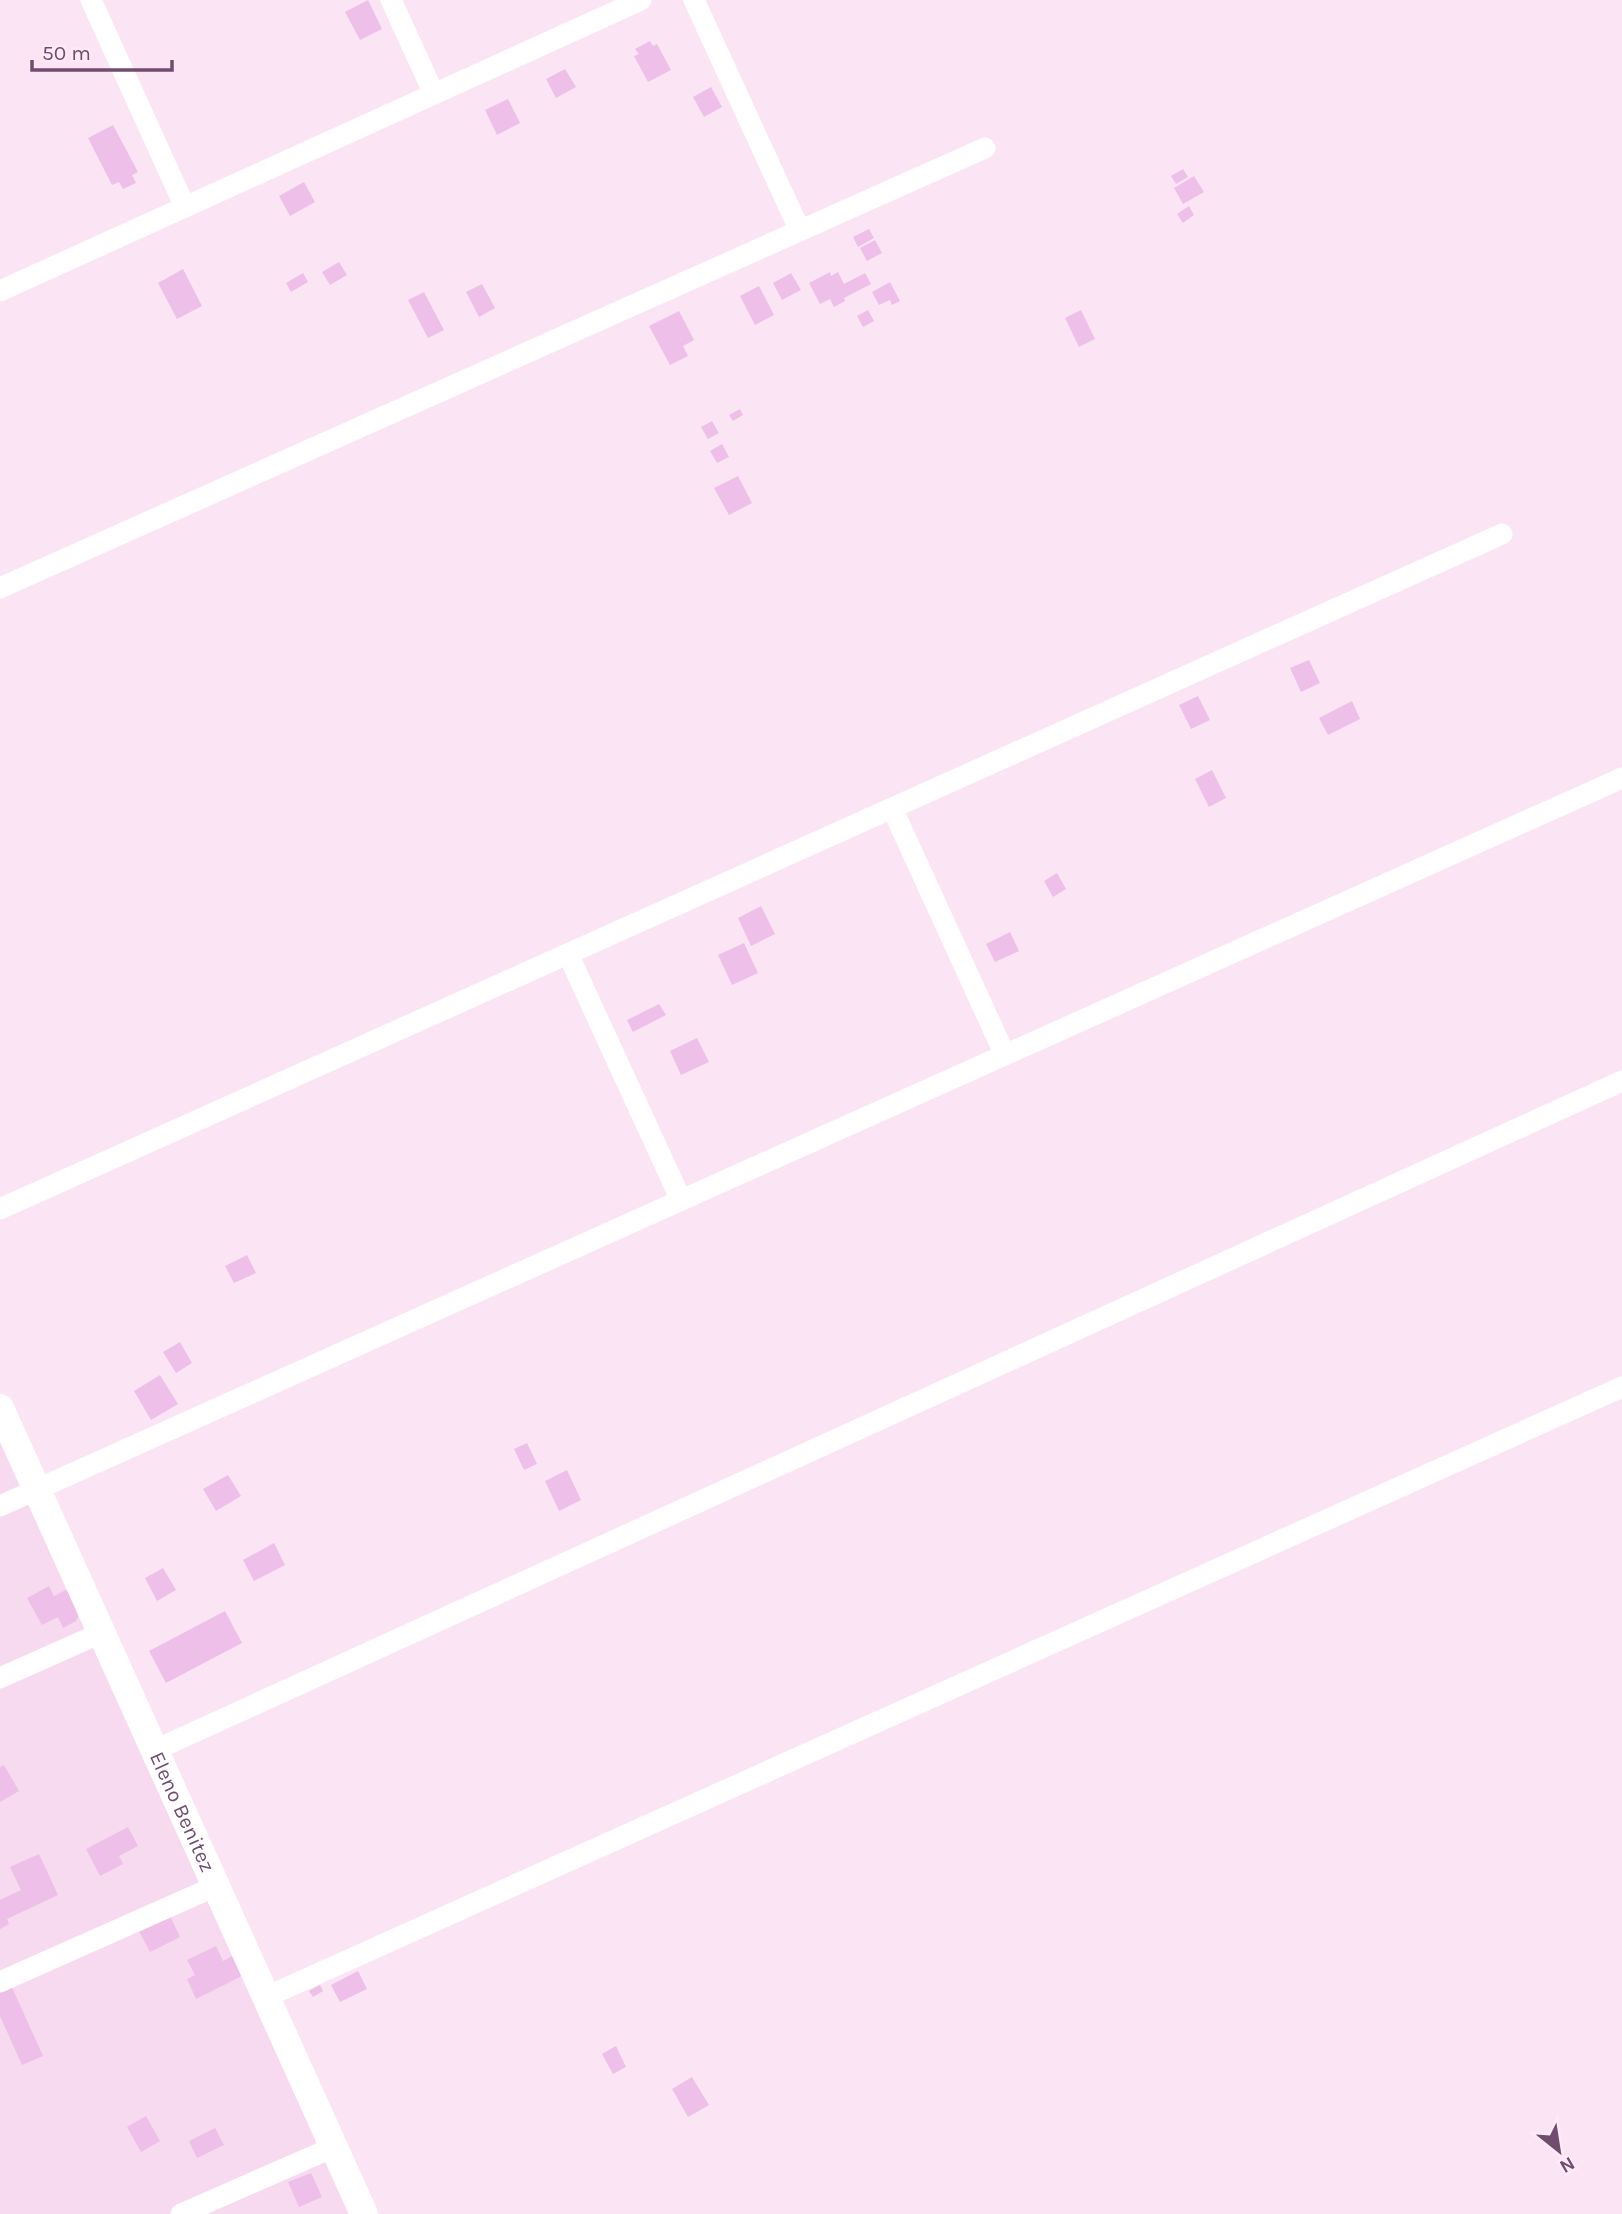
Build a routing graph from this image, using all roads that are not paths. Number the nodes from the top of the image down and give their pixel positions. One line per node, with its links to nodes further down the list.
1 (91, 0): 7 (street)
2 (391, 0): 5 (street)
3 (641, 0): 5 (street)
4 (695, 0): 8 (street)
5 (434, 94): 7 (street)
6 (985, 148): 8 (street)
7 (185, 207): 9 (street)
8 (800, 230): 11 (street)
9 (0, 291)
10 (1502, 534): 13 (street)
11 (0, 588)
12 (1622, 778): 15 (street)
13 (892, 808): 14 (street); 15 (street)
14 (568, 954): 17 (street); 18 (street)
15 (1005, 1055): 17 (street)
16 (1622, 1081): 25 (street)
17 (681, 1200): 21 (street)
18 (0, 1209)
19 (1622, 1387): 28 (street)
20 (0, 1408): 21 (street, Eleno Benitez)
21 (37, 1489): 22 (street); 23 (street, Eleno Benitez)
22 (0, 1506)
23 (102, 1633): 24 (street); 25 (street, Eleno Benitez)
24 (0, 1678)
25 (155, 1750): 26 (street, Eleno Benitez)
26 (216, 1886): 27 (street); 28 (street, Eleno Benitez)
27 (0, 1982)
28 (266, 1997): 29 (street, Eleno Benitez)
29 (334, 2147): 30 (street); 31 (street, Eleno Benitez)
30 (181, 2214)
31 (364, 2214)

